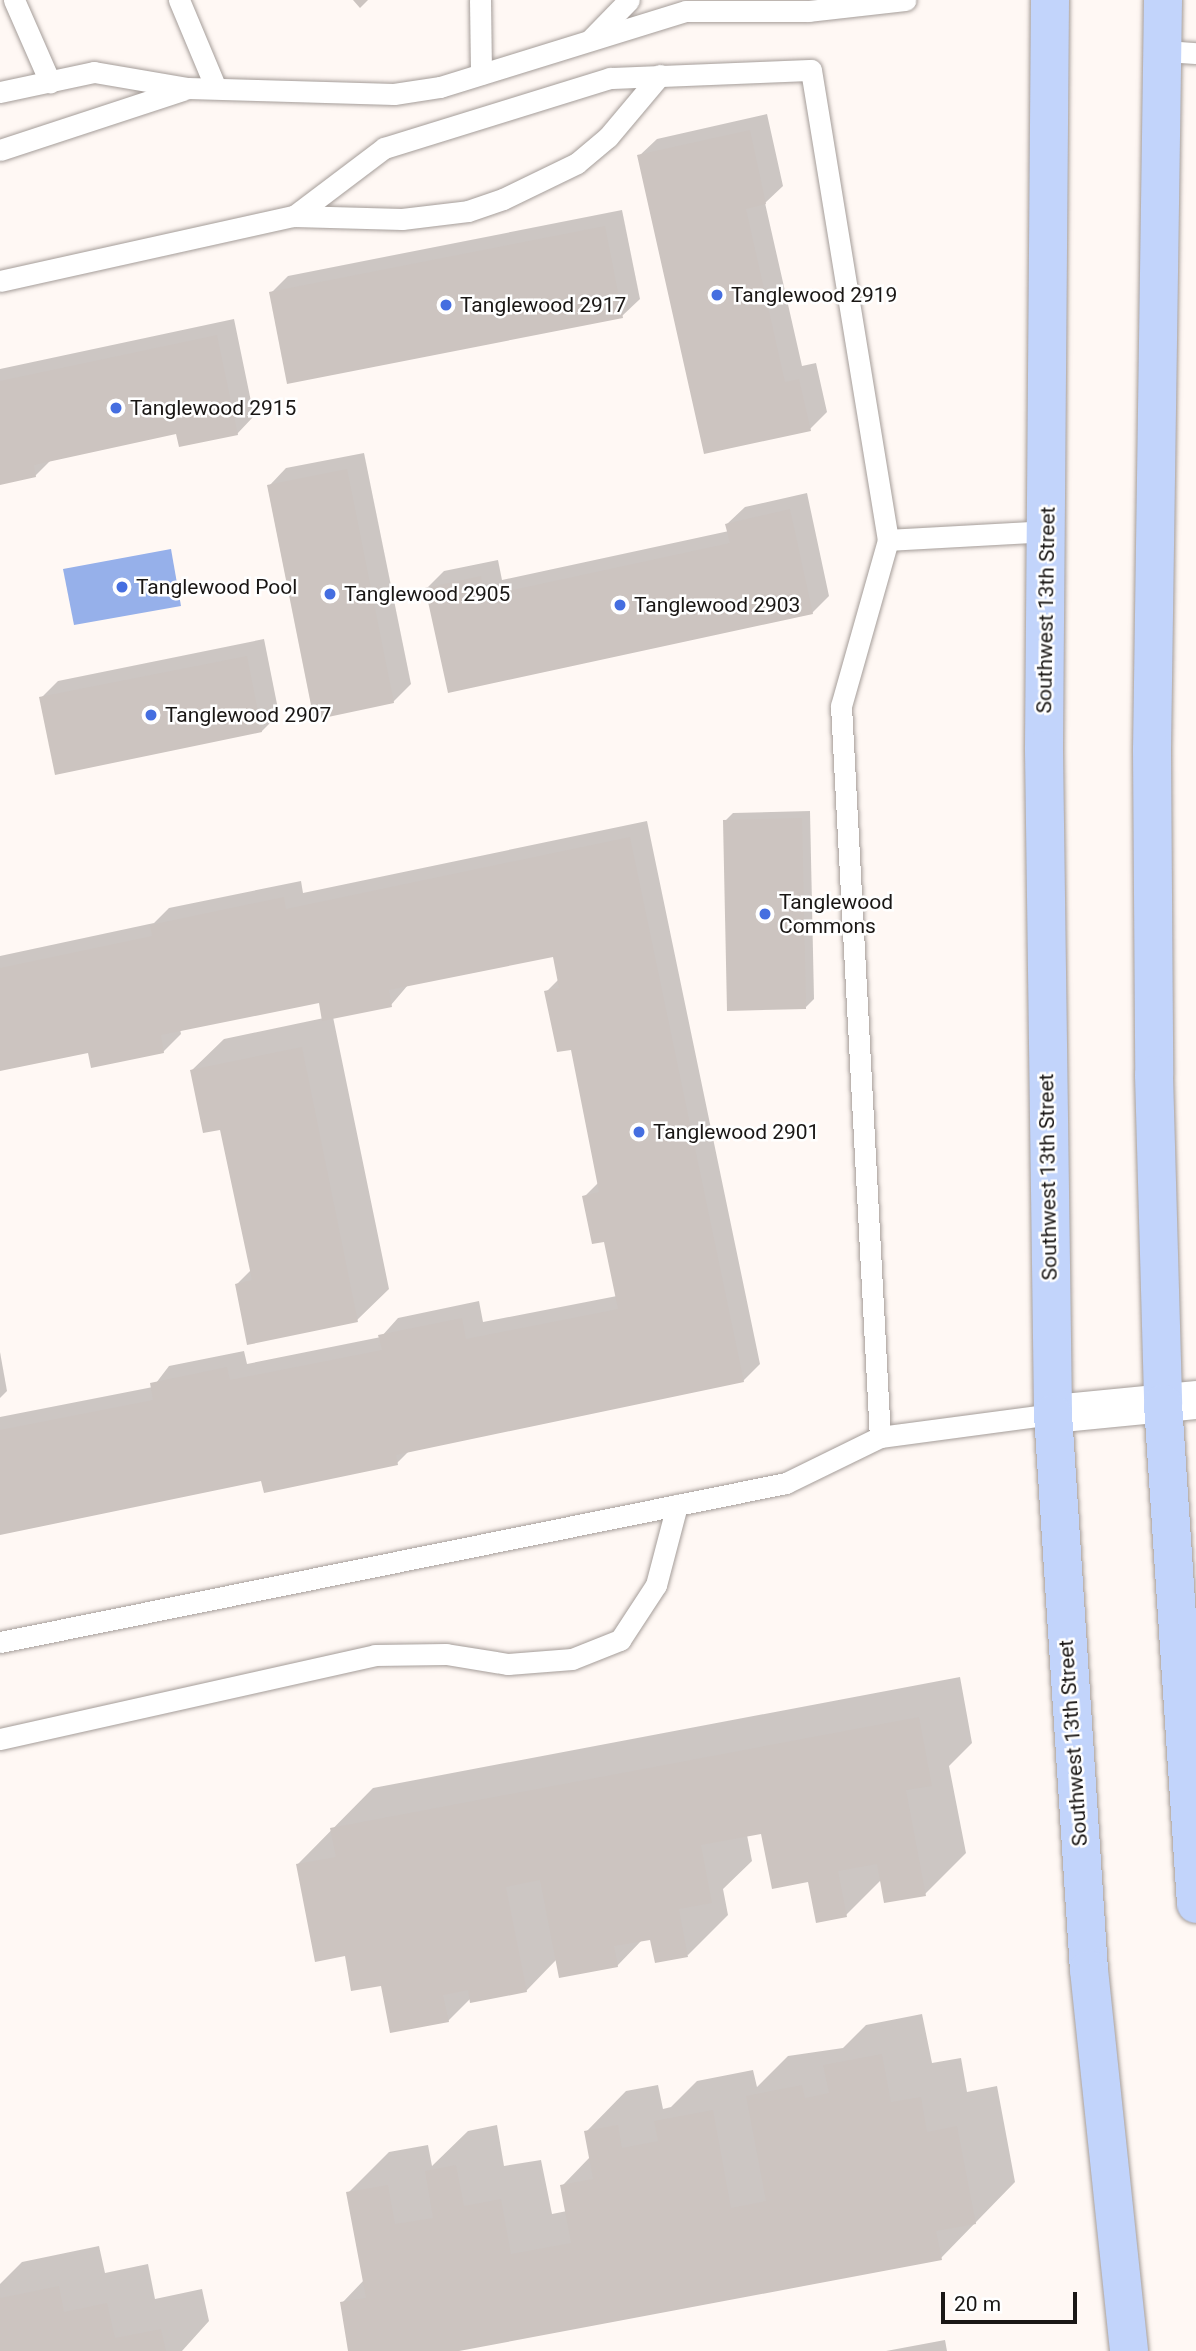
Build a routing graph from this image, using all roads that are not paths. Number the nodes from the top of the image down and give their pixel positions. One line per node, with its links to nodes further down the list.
1 (14, 0): 12 (lane)
2 (179, 0): 13 (lane)
3 (481, 0): 10 (lane)
4 (629, 0): 8 (lane)
5 (905, 0): 8 (lane)
6 (1050, 0): 19 (main road, Southwest 13th Street)
7 (1163, 0): 9 (main road)
8 (588, 41): 10 (lane)
9 (1180, 52): 21 (main road)
10 (481, 74): 13 (lane)
11 (660, 75): 17 (lane); 17 (lane); 20 (lane)
12 (50, 82): 14 (lane); 15 (lane)
13 (215, 86): 14 (lane)
14 (188, 88): 16 (lane)
15 (0, 92)
16 (0, 150)
17 (294, 216): 18 (lane)
18 (0, 281)
19 (1048, 530): 20 (lane); 22 (main road, Southwest 13th Street)
20 (888, 540): 23 (lane)
21 (1180, 1402): 22 (street); 27 (main road)
22 (1053, 1414): 23 (lane); 28 (main road, Southwest 13th Street)
23 (880, 1437): 24 (lane)
24 (677, 1505): 25 (lane); 26 (lane)
25 (0, 1642)
26 (0, 1739)
27 (1196, 1904)
28 (1129, 2351)

